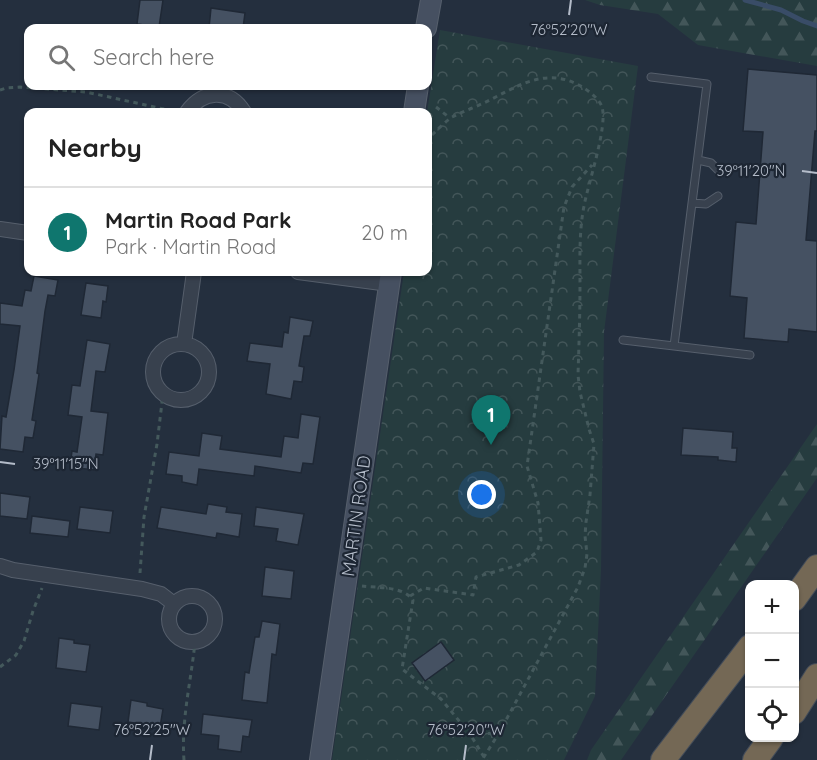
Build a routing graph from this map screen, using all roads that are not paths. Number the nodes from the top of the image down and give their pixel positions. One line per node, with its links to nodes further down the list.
1 (430, 0): 2 (street)
2 (427, 24)
3 (651, 77): 8 (lane)
4 (417, 90): 7 (street)
5 (190, 108): 6 (street)
6 (241, 108)
7 (415, 108)
8 (698, 160): 9 (lane); 11 (lane)
9 (721, 173)
10 (718, 196): 11 (lane)
11 (692, 203): 19 (lane)
12 (0, 229): 13 (street)
13 (24, 232)
14 (193, 276): 18 (street)
15 (359, 276): 16 (street)
16 (390, 278): 34 (street, MARTIN ROAD)
17 (623, 340): 19 (lane)
18 (184, 344): 18 (street)
19 (674, 346): 20 (lane)
20 (750, 355)
21 (817, 558): 24 (highway)
22 (0, 566): 26 (street)
23 (817, 567): 25 (highway)
24 (799, 583)
25 (799, 593)
26 (174, 604): 26 (street)
27 (745, 653): 35 (highway)
28 (745, 671): 36 (highway)
29 (817, 675): 30 (highway); 31 (highway)
30 (799, 700)
31 (799, 705)
32 (768, 742): 37 (highway)
33 (775, 742): 38 (highway)
34 (320, 760)
35 (663, 760)
36 (682, 760)
37 (754, 760)
38 (764, 760)

